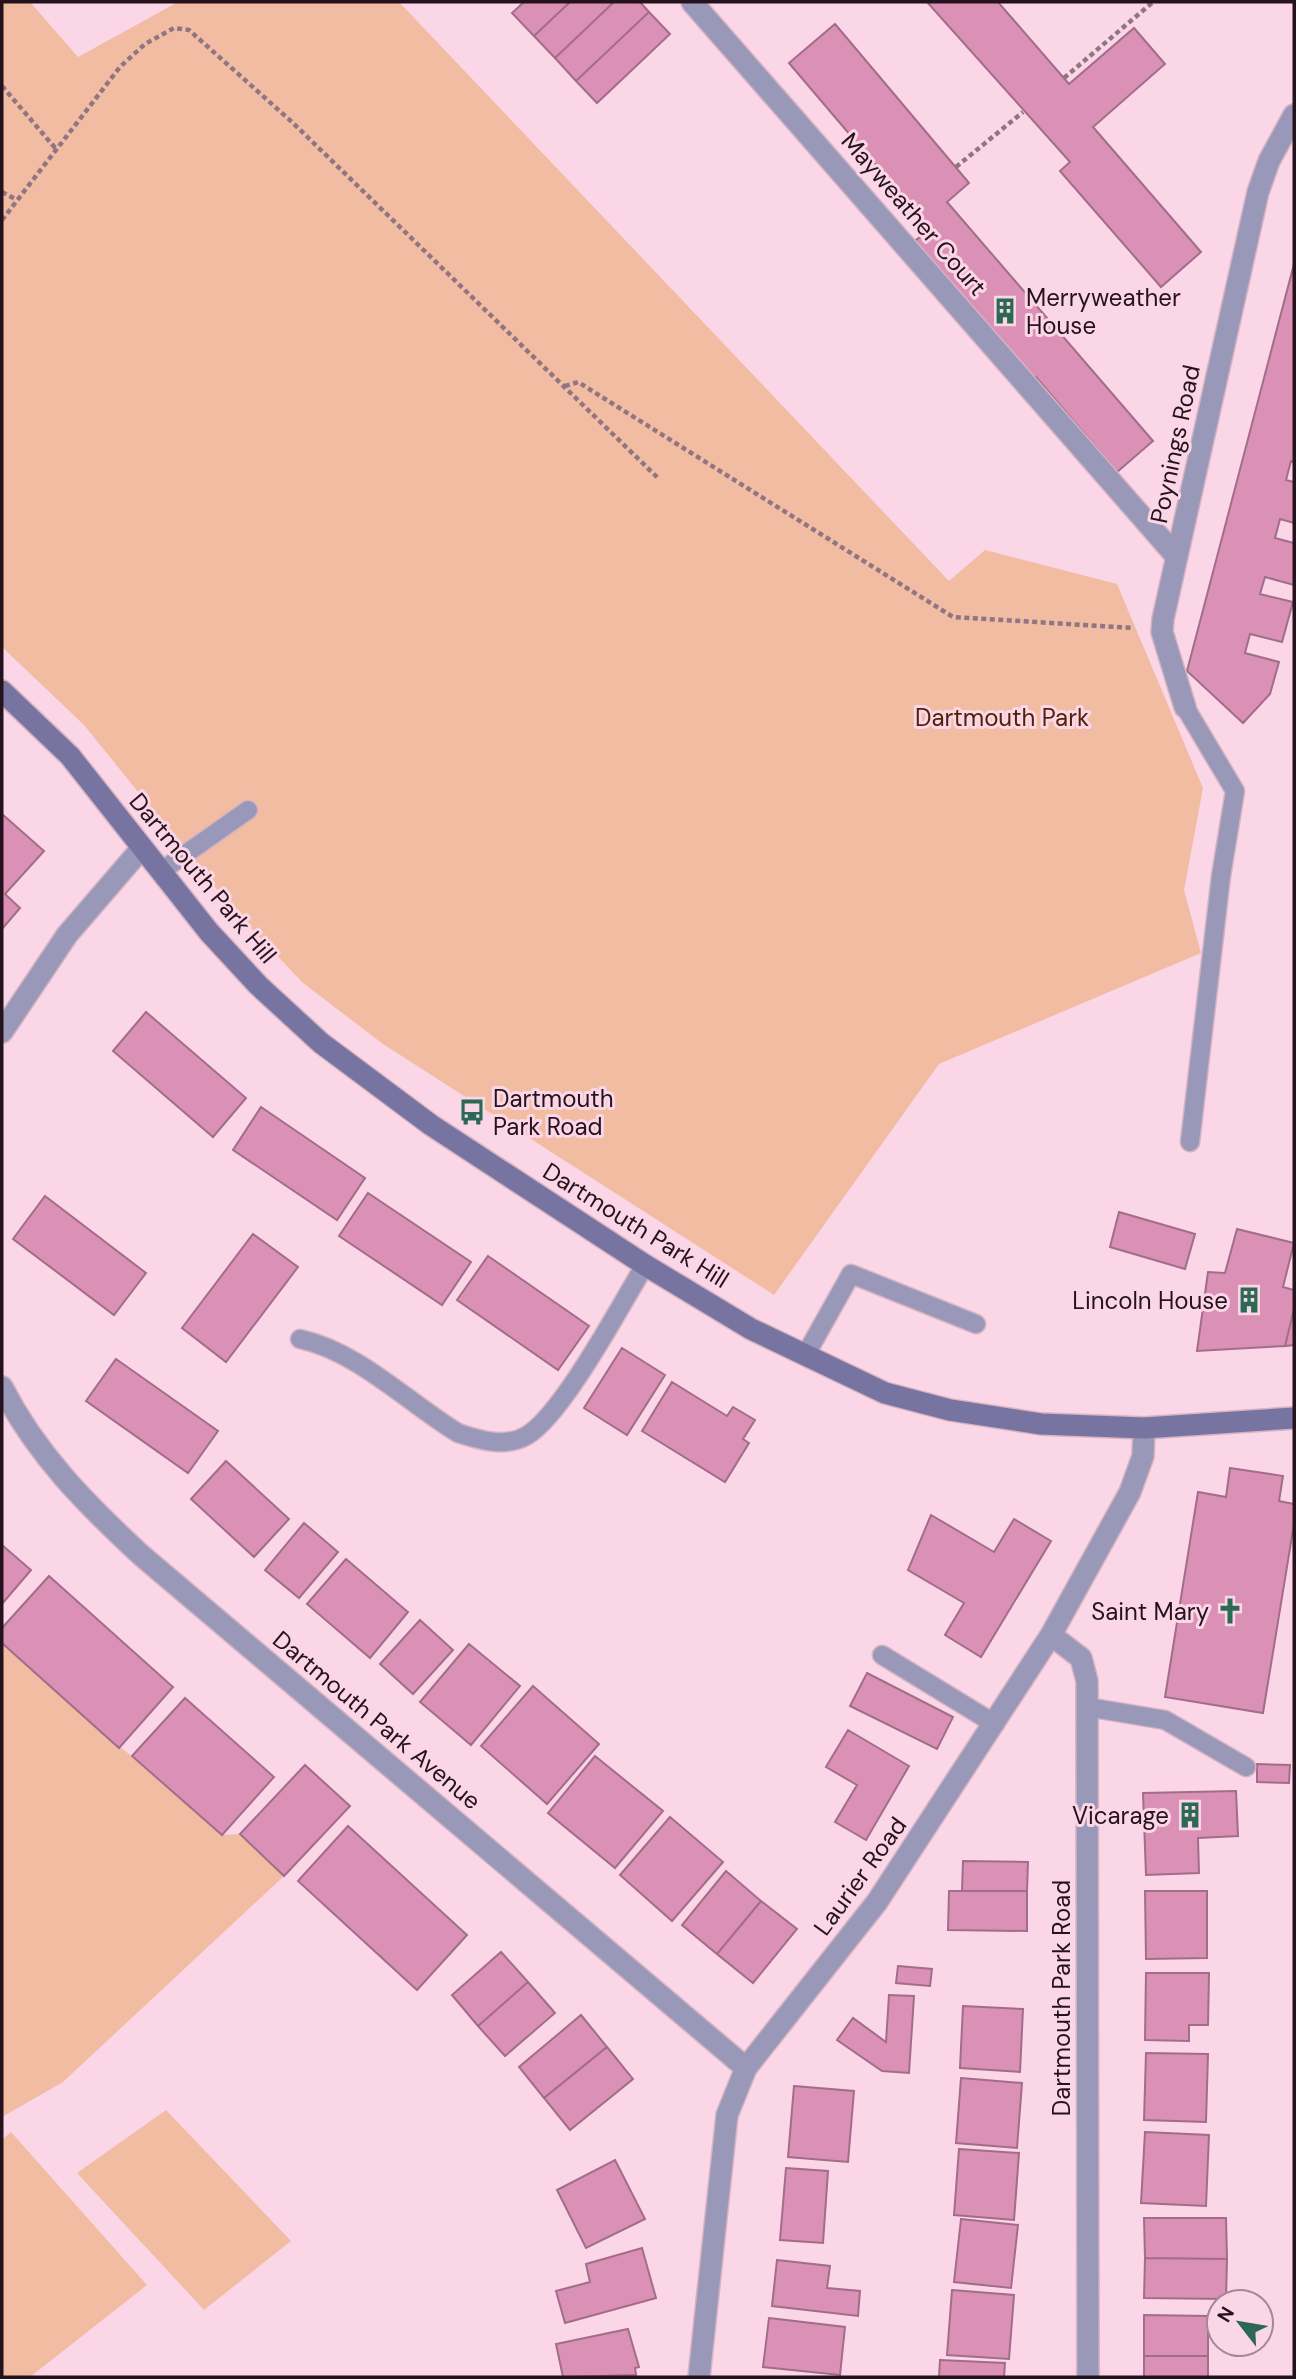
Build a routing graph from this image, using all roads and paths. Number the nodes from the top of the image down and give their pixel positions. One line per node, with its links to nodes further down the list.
1 (692, 2): 14 (street, Mayweather Court)
2 (1153, 2): 3 (path)
3 (1064, 78)
4 (2, 86): 7 (path)
5 (1023, 112): 8 (path)
6 (1294, 115): 14 (street, Poynings Road)
7 (56, 149): 10 (path); 12 (path)
8 (956, 167)
9 (2, 192): 10 (path)
10 (17, 200): 11 (path)
11 (2, 220)
12 (565, 386): 13 (path); 15 (path)
13 (659, 479)
14 (1177, 557): 15 (street, Poynings Road)
15 (1163, 629): 17 (street, Poynings Road)
16 (2, 691): 19 (street, Dartmouth Park Hill)
17 (1185, 707): 22 (lane)
18 (248, 810): 20 (lane)
19 (141, 849): 20 (street, Dartmouth Park Hill); 21 (street)
20 (160, 872): 23 (street, Dartmouth Park Hill)
21 (2, 1032)
22 (1190, 1142)
23 (645, 1265): 25 (lane); 26 (street, Dartmouth Park Hill)
24 (976, 1324): 26 (lane)
25 (300, 1339)
26 (805, 1356): 29 (street, Dartmouth Park Hill)
27 (2, 1387): 35 (street, Dartmouth Park Avenue)
28 (1294, 1418): 29 (street, Dartmouth Park Hill)
29 (1144, 1428): 30 (street, Laurier Road)
30 (1051, 1635): 32 (street, Dartmouth Park Road); 33 (street, Laurier Road)
31 (882, 1655): 33 (lane)
32 (1087, 1707): 34 (lane); 37 (street, Dartmouth Park Road)
33 (995, 1724): 35 (street, Laurier Road)
34 (1246, 1767)
35 (746, 2068): 36 (street, Laurier Road)
36 (699, 2377)
37 (1088, 2377)

